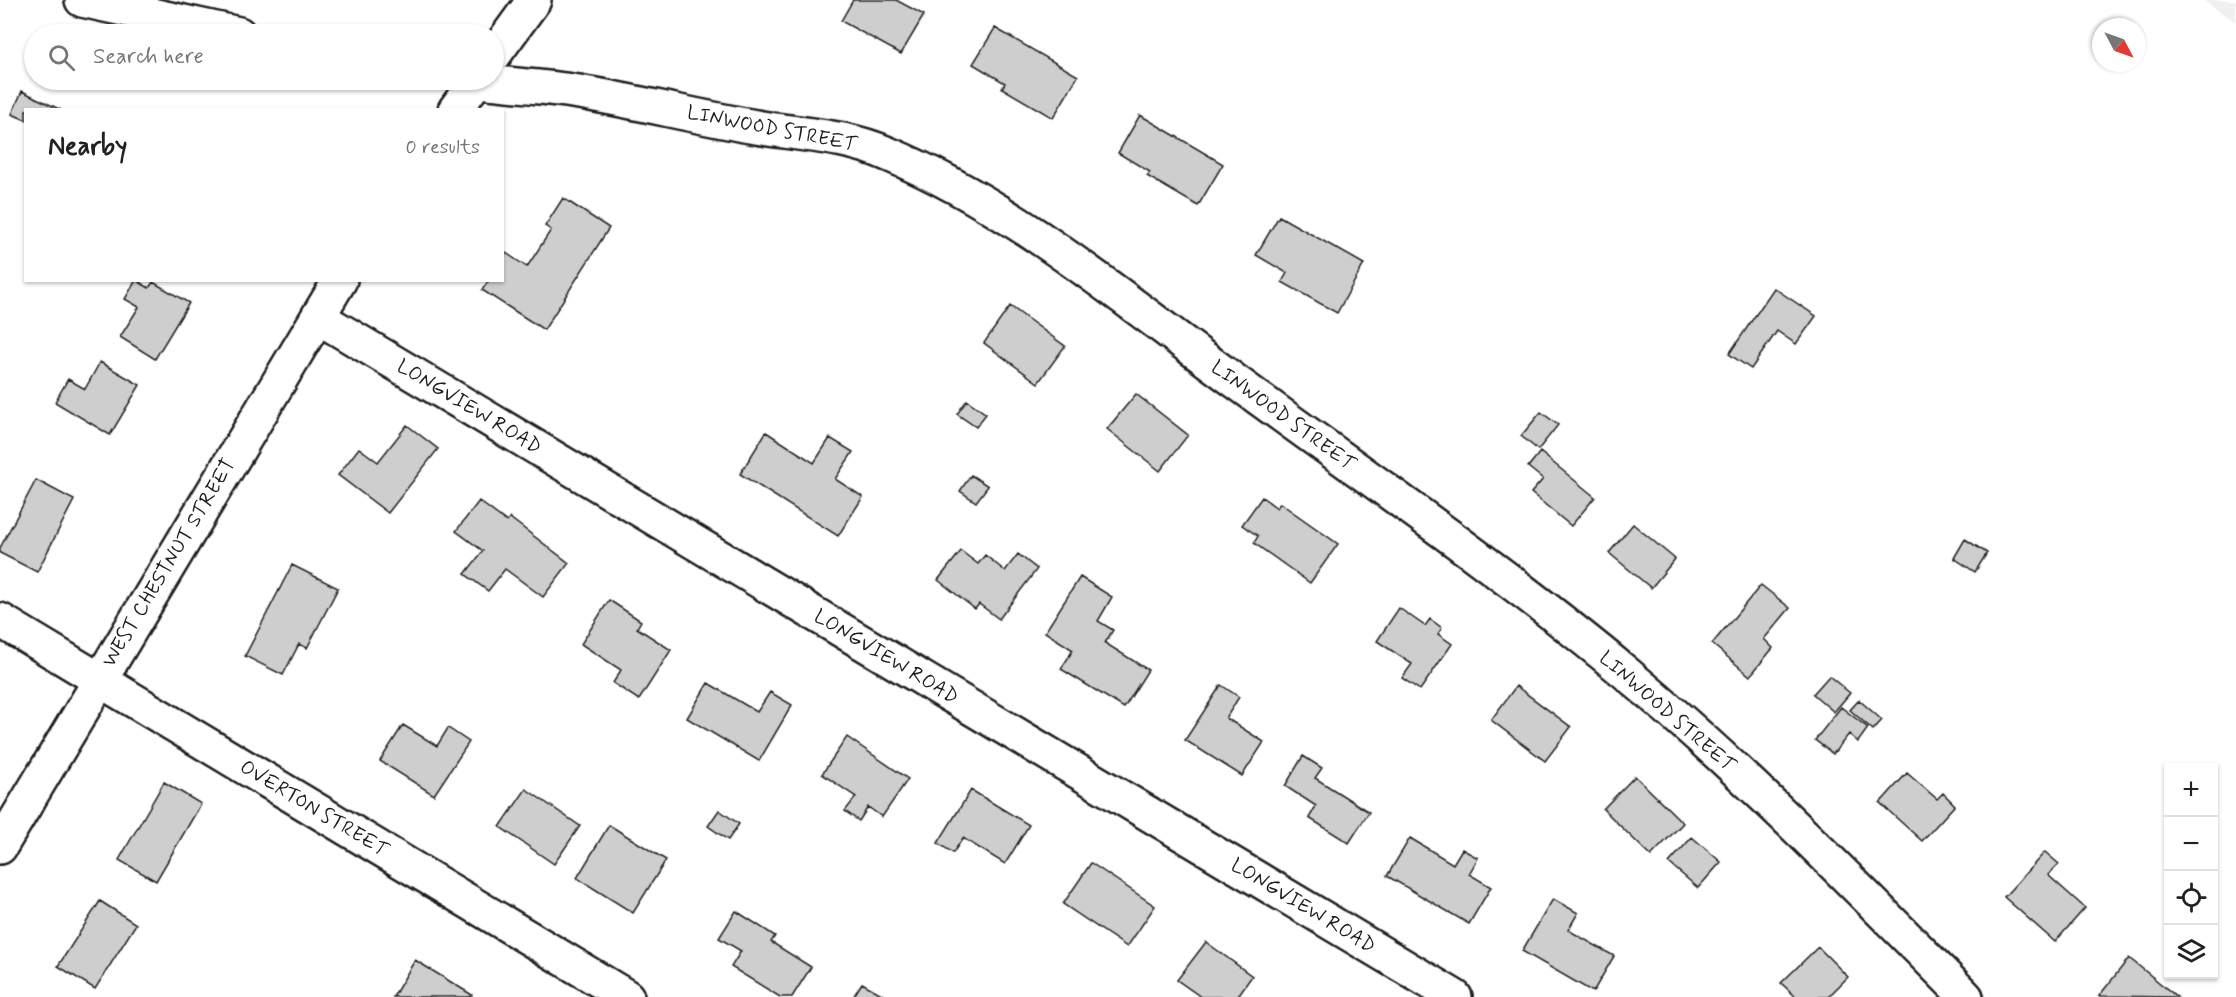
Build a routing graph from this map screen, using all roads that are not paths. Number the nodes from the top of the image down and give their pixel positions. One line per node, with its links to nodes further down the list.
1 (82, 0): 3 (street)
2 (534, 0): 4 (street)
3 (193, 24)
4 (504, 40)
5 (504, 78): 15 (street, LINWOOD STREET)
6 (468, 90): 7 (street)
7 (456, 108)
8 (339, 282): 9 (street, WEST CHESTNUT STREET)
9 (318, 317): 11 (street, WEST CHESTNUT STREET); 14 (street, LONGVIEW ROAD)
10 (0, 620): 11 (street, OVERTON STREET)
11 (100, 680): 12 (street, WEST CHESTNUT STREET); 13 (street, OVERTON STREET)
12 (0, 847)
13 (627, 997)
14 (1455, 997)
15 (1966, 997)

